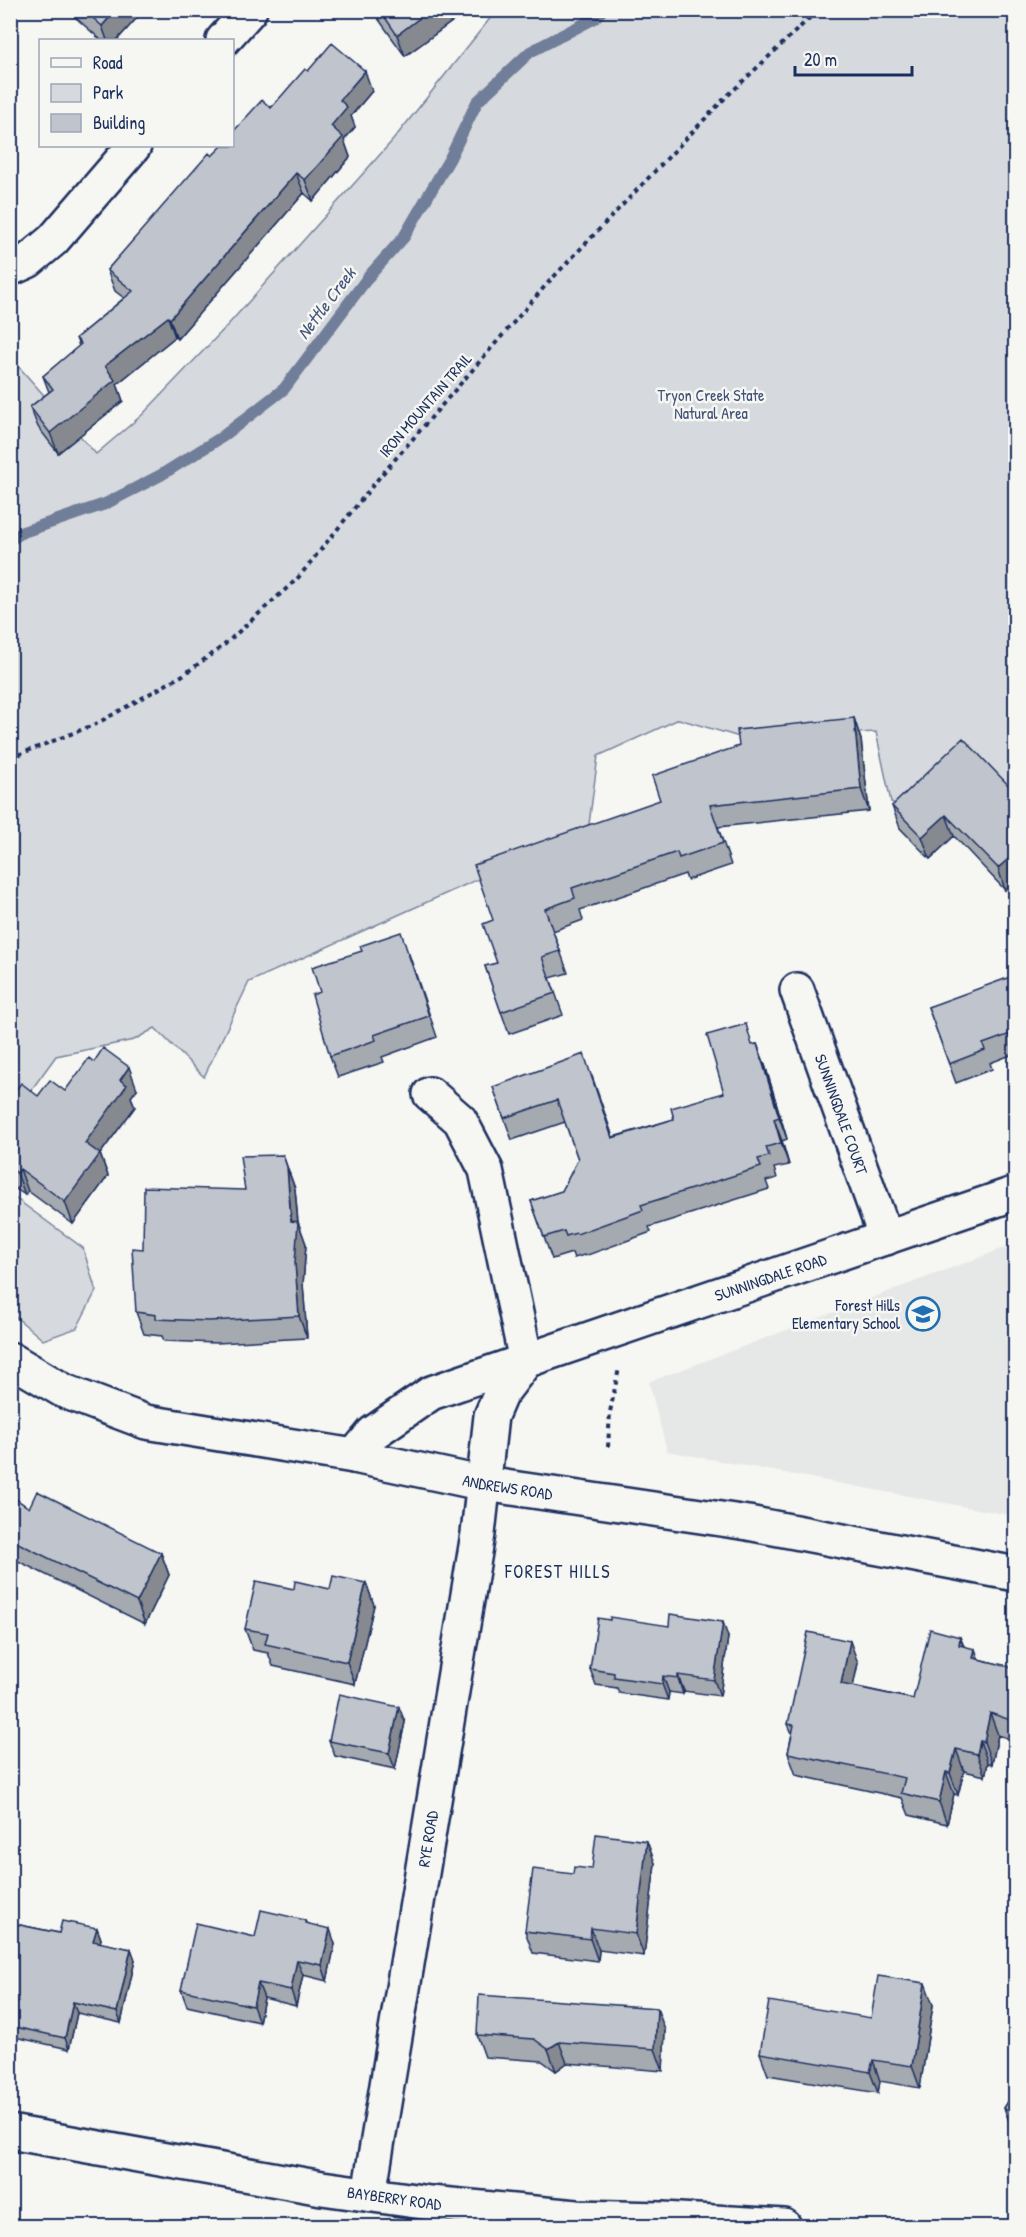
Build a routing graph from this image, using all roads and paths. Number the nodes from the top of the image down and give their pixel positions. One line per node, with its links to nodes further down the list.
1 (250, 10): 3 (street)
2 (818, 10): 6 (path, IRON MOUNTAIN TRAIL)
3 (224, 39)
4 (133, 147): 5 (street)
5 (10, 269)
6 (10, 758)
7 (797, 990): 10 (street, SUNNINGDALE COURT)
8 (430, 1094): 13 (street)
9 (1016, 1193): 10 (street, SUNNINGDALE ROAD)
10 (886, 1238): 11 (street, SUNNINGDALE ROAD)
11 (629, 1326): 13 (street, SUNNINGDALE ROAD); 14 (path)
12 (10, 1359): 15 (street, ANDREWS ROAD)
13 (526, 1361): 15 (street, SUNNINGDALE ROAD); 16 (street)
14 (608, 1447)
15 (354, 1456): 16 (street, ANDREWS ROAD)
16 (485, 1484): 17 (street, ANDREWS ROAD); 19 (street, RYE ROAD)
17 (1016, 1574)
18 (10, 2132): 19 (street, BAYBERRY ROAD)
19 (369, 2194): 20 (street, BAYBERRY ROAD)
20 (783, 2226)

